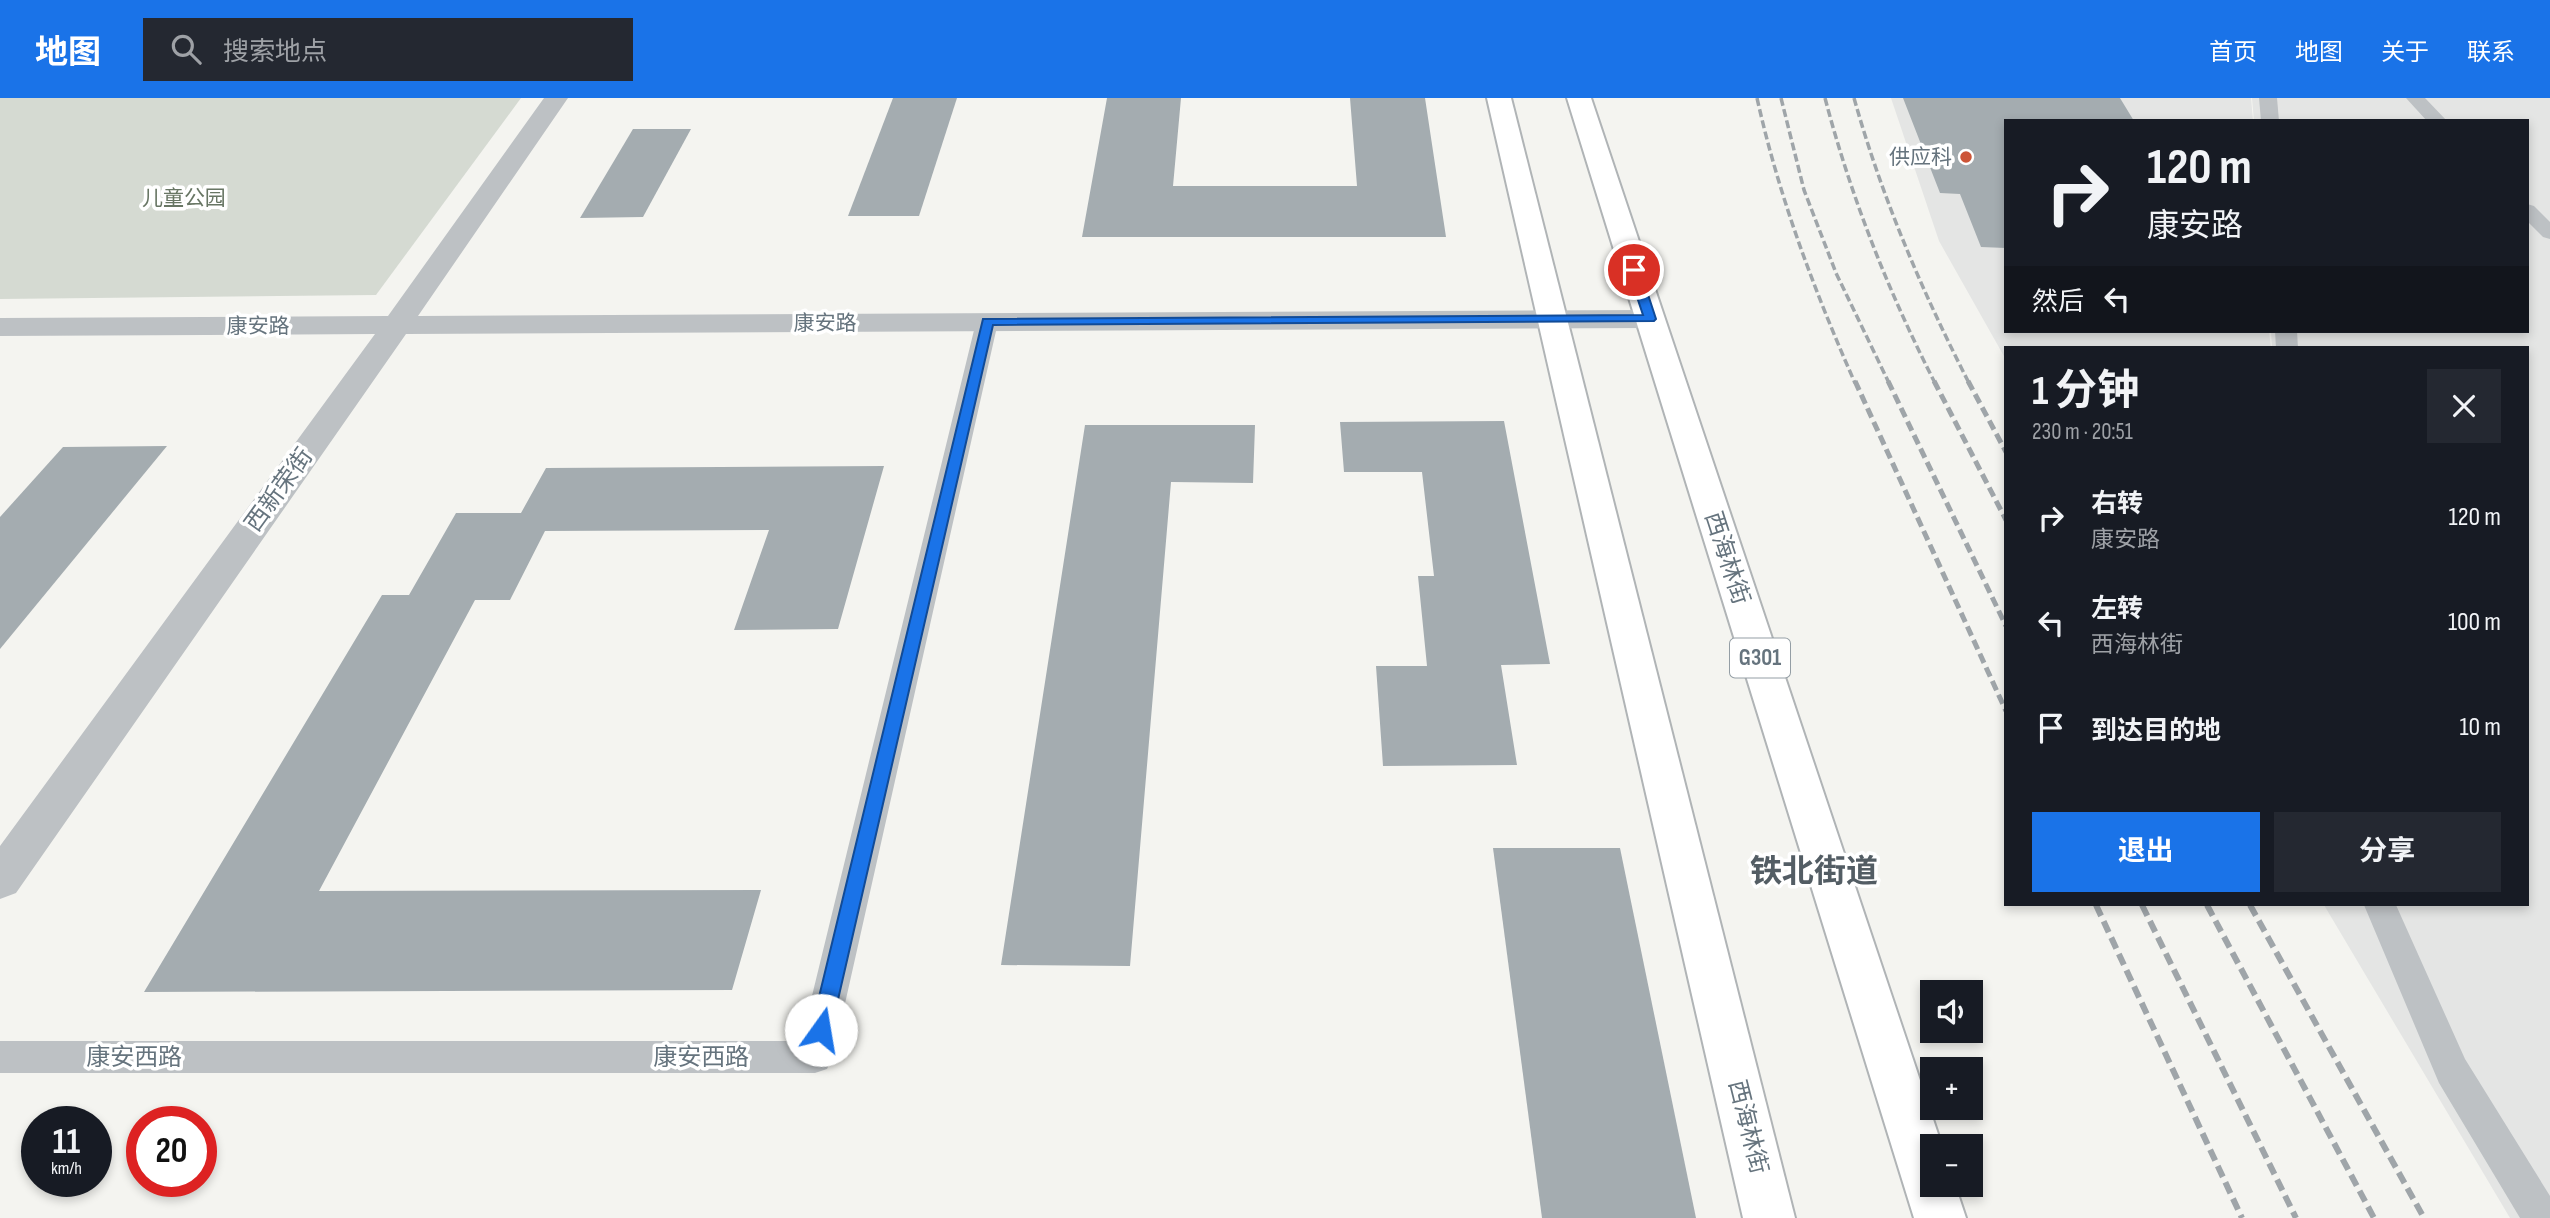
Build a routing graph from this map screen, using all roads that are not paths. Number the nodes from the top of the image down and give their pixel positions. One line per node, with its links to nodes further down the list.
1 (556, 98): 13 (street, 西新荣街)
2 (1499, 98): 10 (highway, 西海林街)
3 (1579, 98): 11 (highway, 西海林街 / G301)
4 (2268, 98): 6 (lane)
5 (2415, 98): 7 (lane)
6 (2270, 119)
7 (2436, 119)
8 (2529, 212): 9 (lane)
9 (2550, 233)
10 (1552, 318): 11 (street, 康安路); 12 (street, 康安路); 18 (highway, 西海林街)
11 (1650, 319): 19 (highway, 西海林街 / G301)
12 (987, 322): 13 (street, 康安路); 17 (lane, 康安西路)
13 (397, 325): 14 (street, 康安路); 15 (street, 西新荣街)
14 (0, 327)
15 (0, 880)
16 (2380, 906): 20 (lane)
17 (0, 1057)
18 (1769, 1218)
19 (1941, 1218)
20 (2542, 1218)

